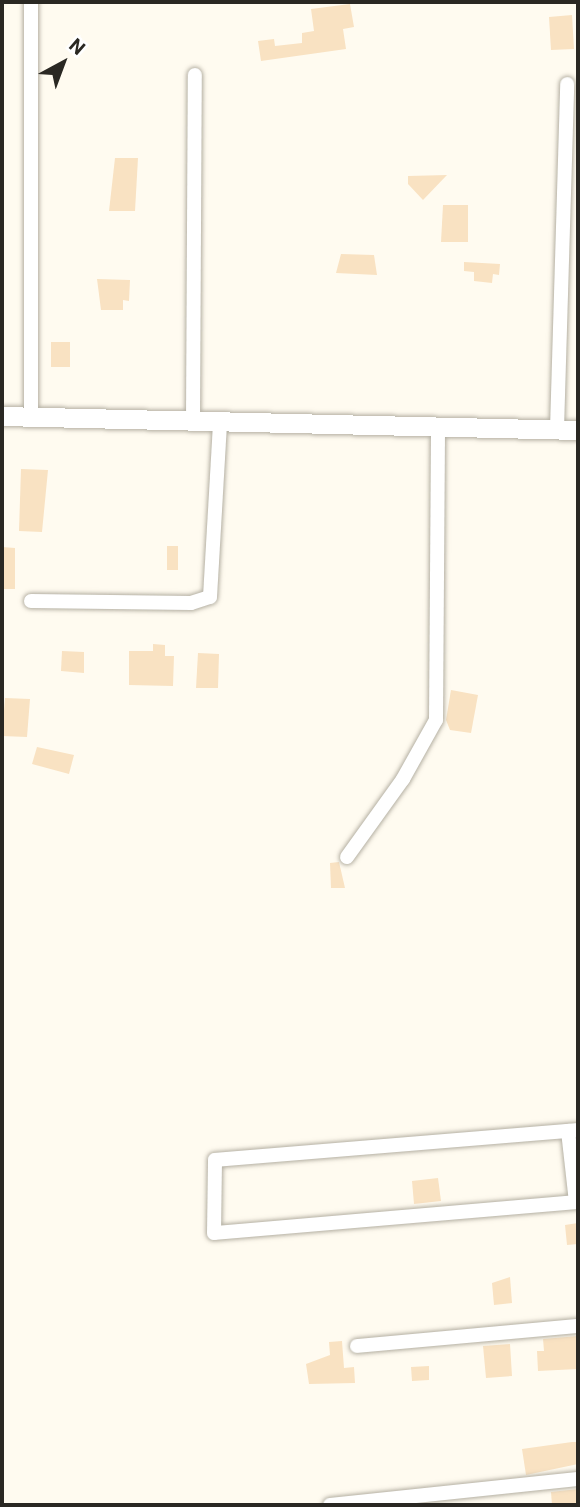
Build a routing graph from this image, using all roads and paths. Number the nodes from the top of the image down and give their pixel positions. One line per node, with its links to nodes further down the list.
1 (31, 2): 5 (street)
2 (195, 75): 6 (street)
3 (567, 84): 9 (street)
4 (2, 416): 5 (main road)
5 (31, 417): 6 (main road)
6 (193, 419): 7 (main road)
7 (220, 422): 8 (main road); 11 (street)
8 (438, 426): 9 (main road); 12 (street)
9 (557, 429): 10 (main road)
10 (578, 430)
11 (31, 601)
12 (347, 857)
13 (573, 1131): 13 (street)
14 (578, 1326): 15 (street)
15 (357, 1346)
16 (578, 1479): 17 (street)
17 (330, 1505)

